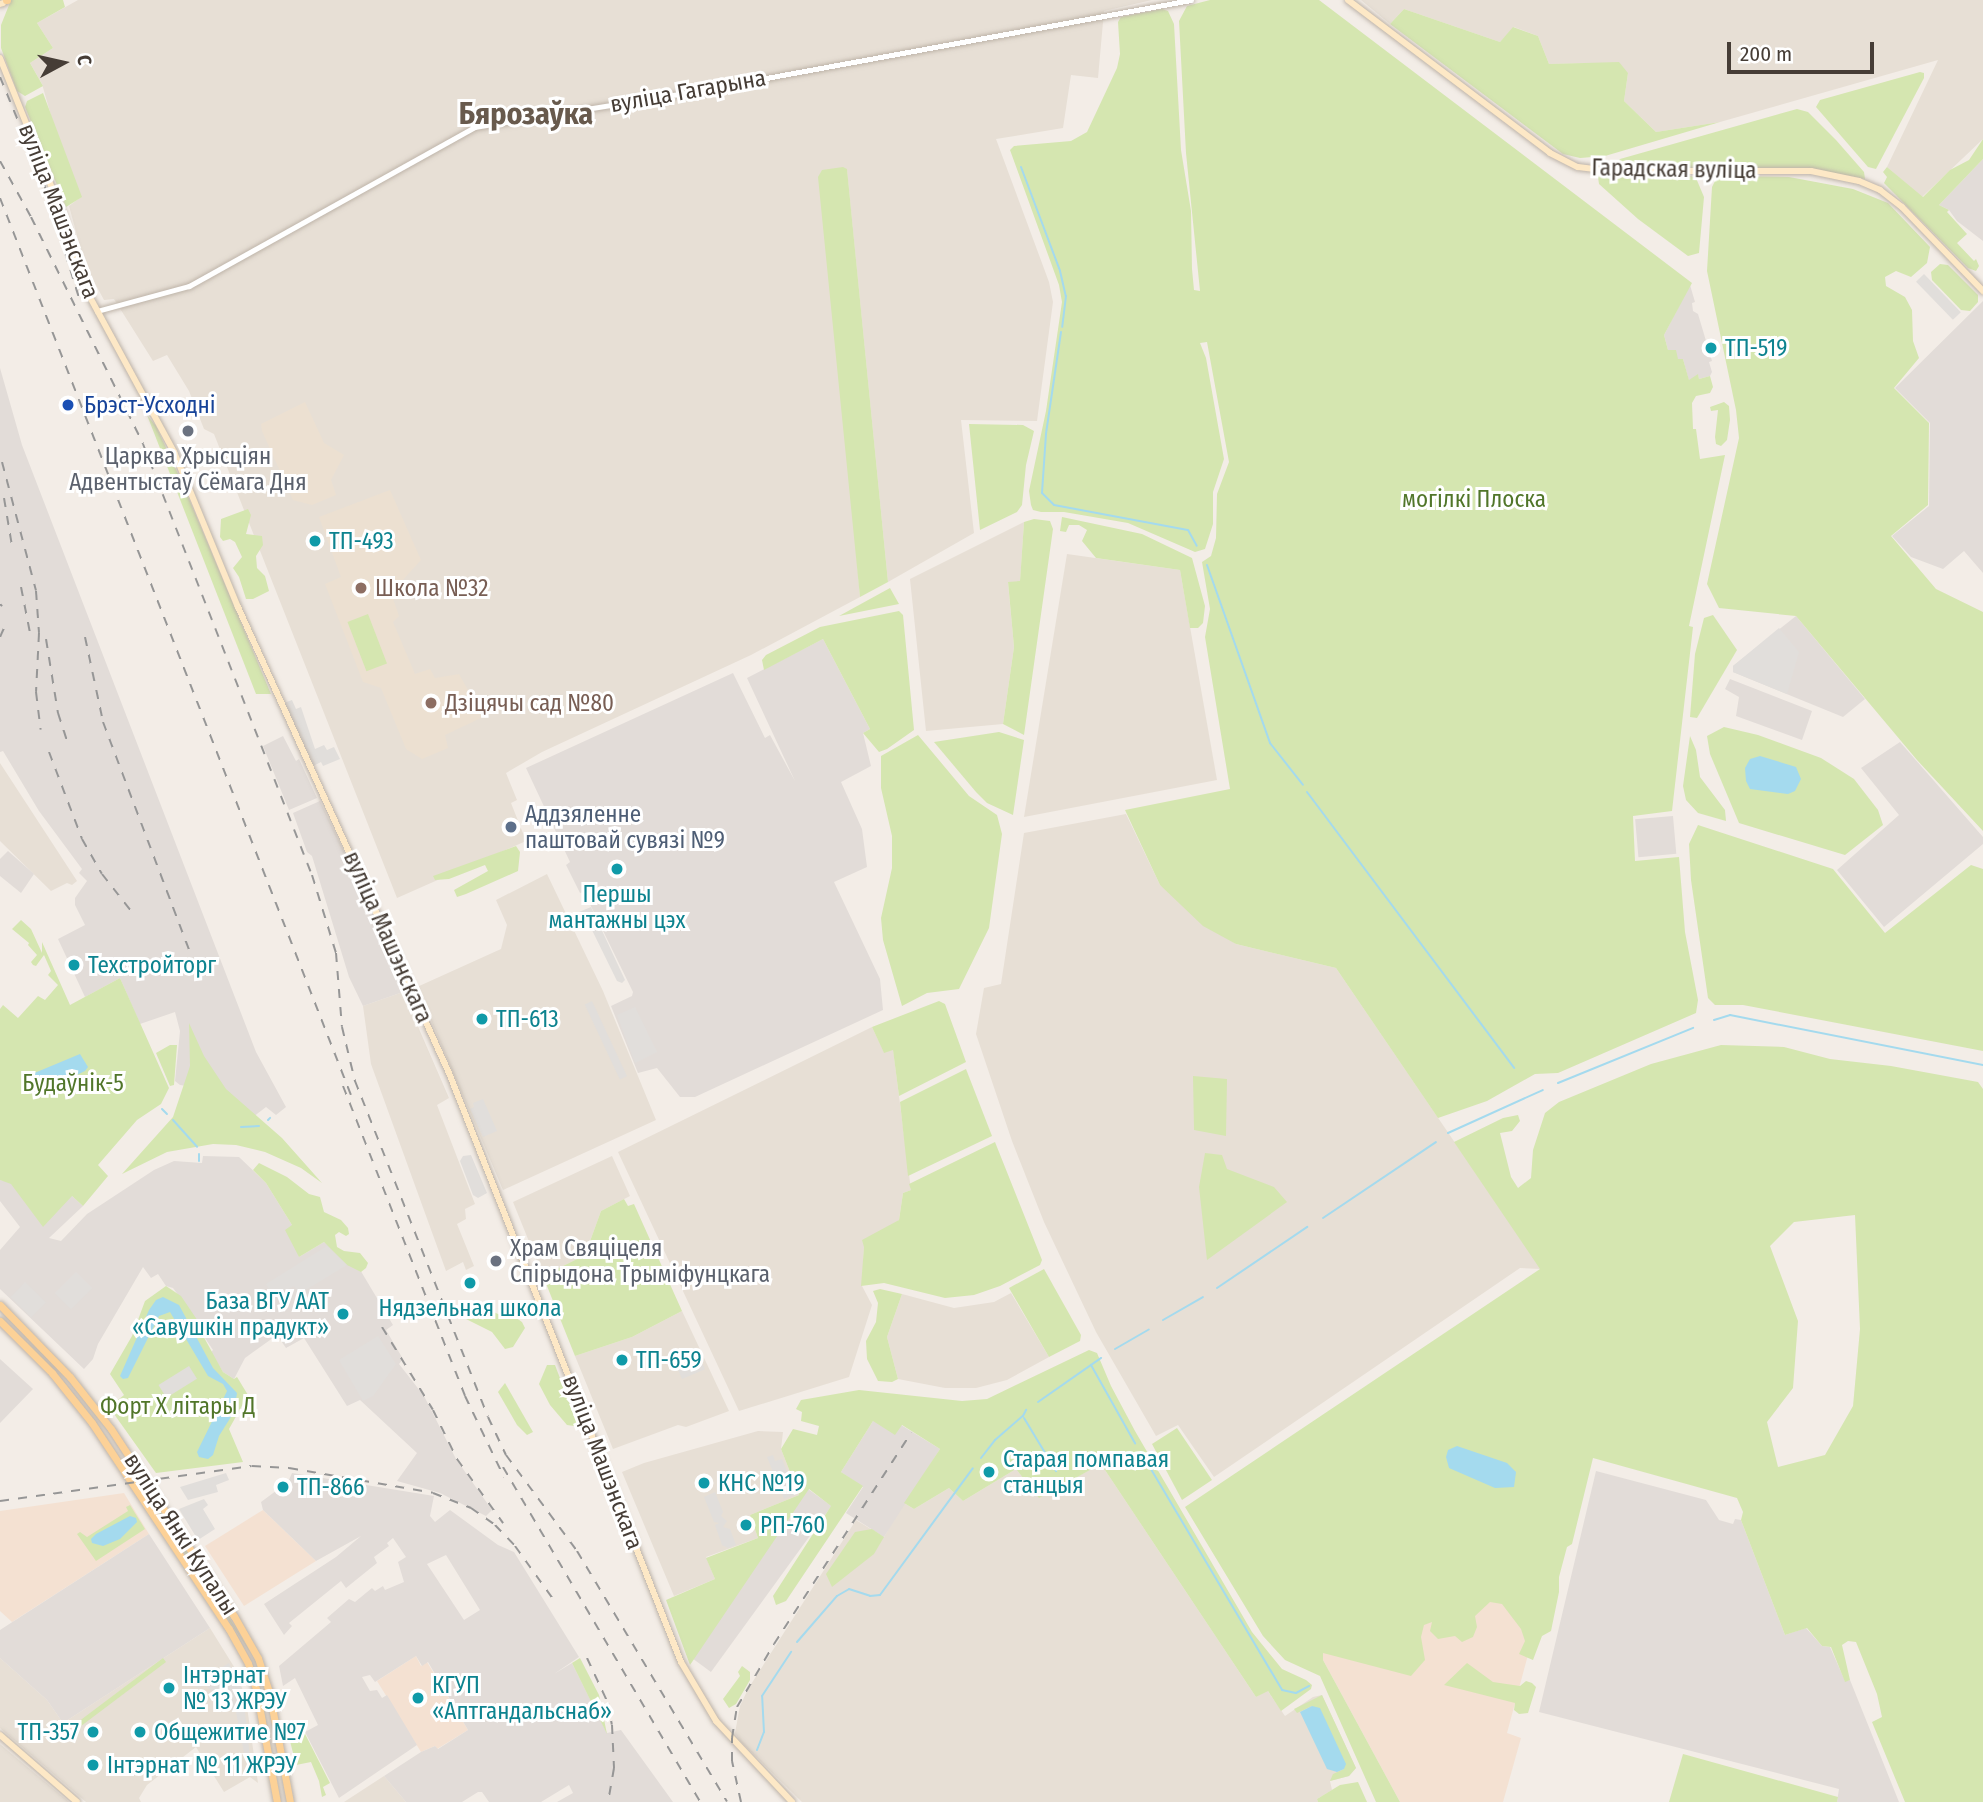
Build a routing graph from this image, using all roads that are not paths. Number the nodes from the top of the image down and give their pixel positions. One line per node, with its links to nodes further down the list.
1 (1191, 0): 5 (street, вуліца Гагарына)
2 (1348, 0): 4 (main road, Гарадская вуліца)
3 (0, 58): 5 (main road, вуліца Машэнскага)
4 (1983, 291)
5 (97, 311): 16 (main road, вуліца Машэнскага)
6 (0, 1305): 8 (main road, вуліца Янкі Купалы)
7 (0, 1321): 9 (main road, вуліца Янкі Купалы)
8 (78, 1386): 9 (main road); 10 (main road, вуліца Янкі Купалы)
9 (69, 1393): 11 (main road, вуліца Янкі Купалы)
10 (258, 1658): 11 (main road); 15 (main road, вуліца Янкі Купалы)
11 (248, 1663): 14 (main road, вуліца Янкі Купалы)
12 (0, 1735): 13 (main road)
13 (77, 1802)
14 (277, 1802)
15 (290, 1802)
16 (792, 1802)

